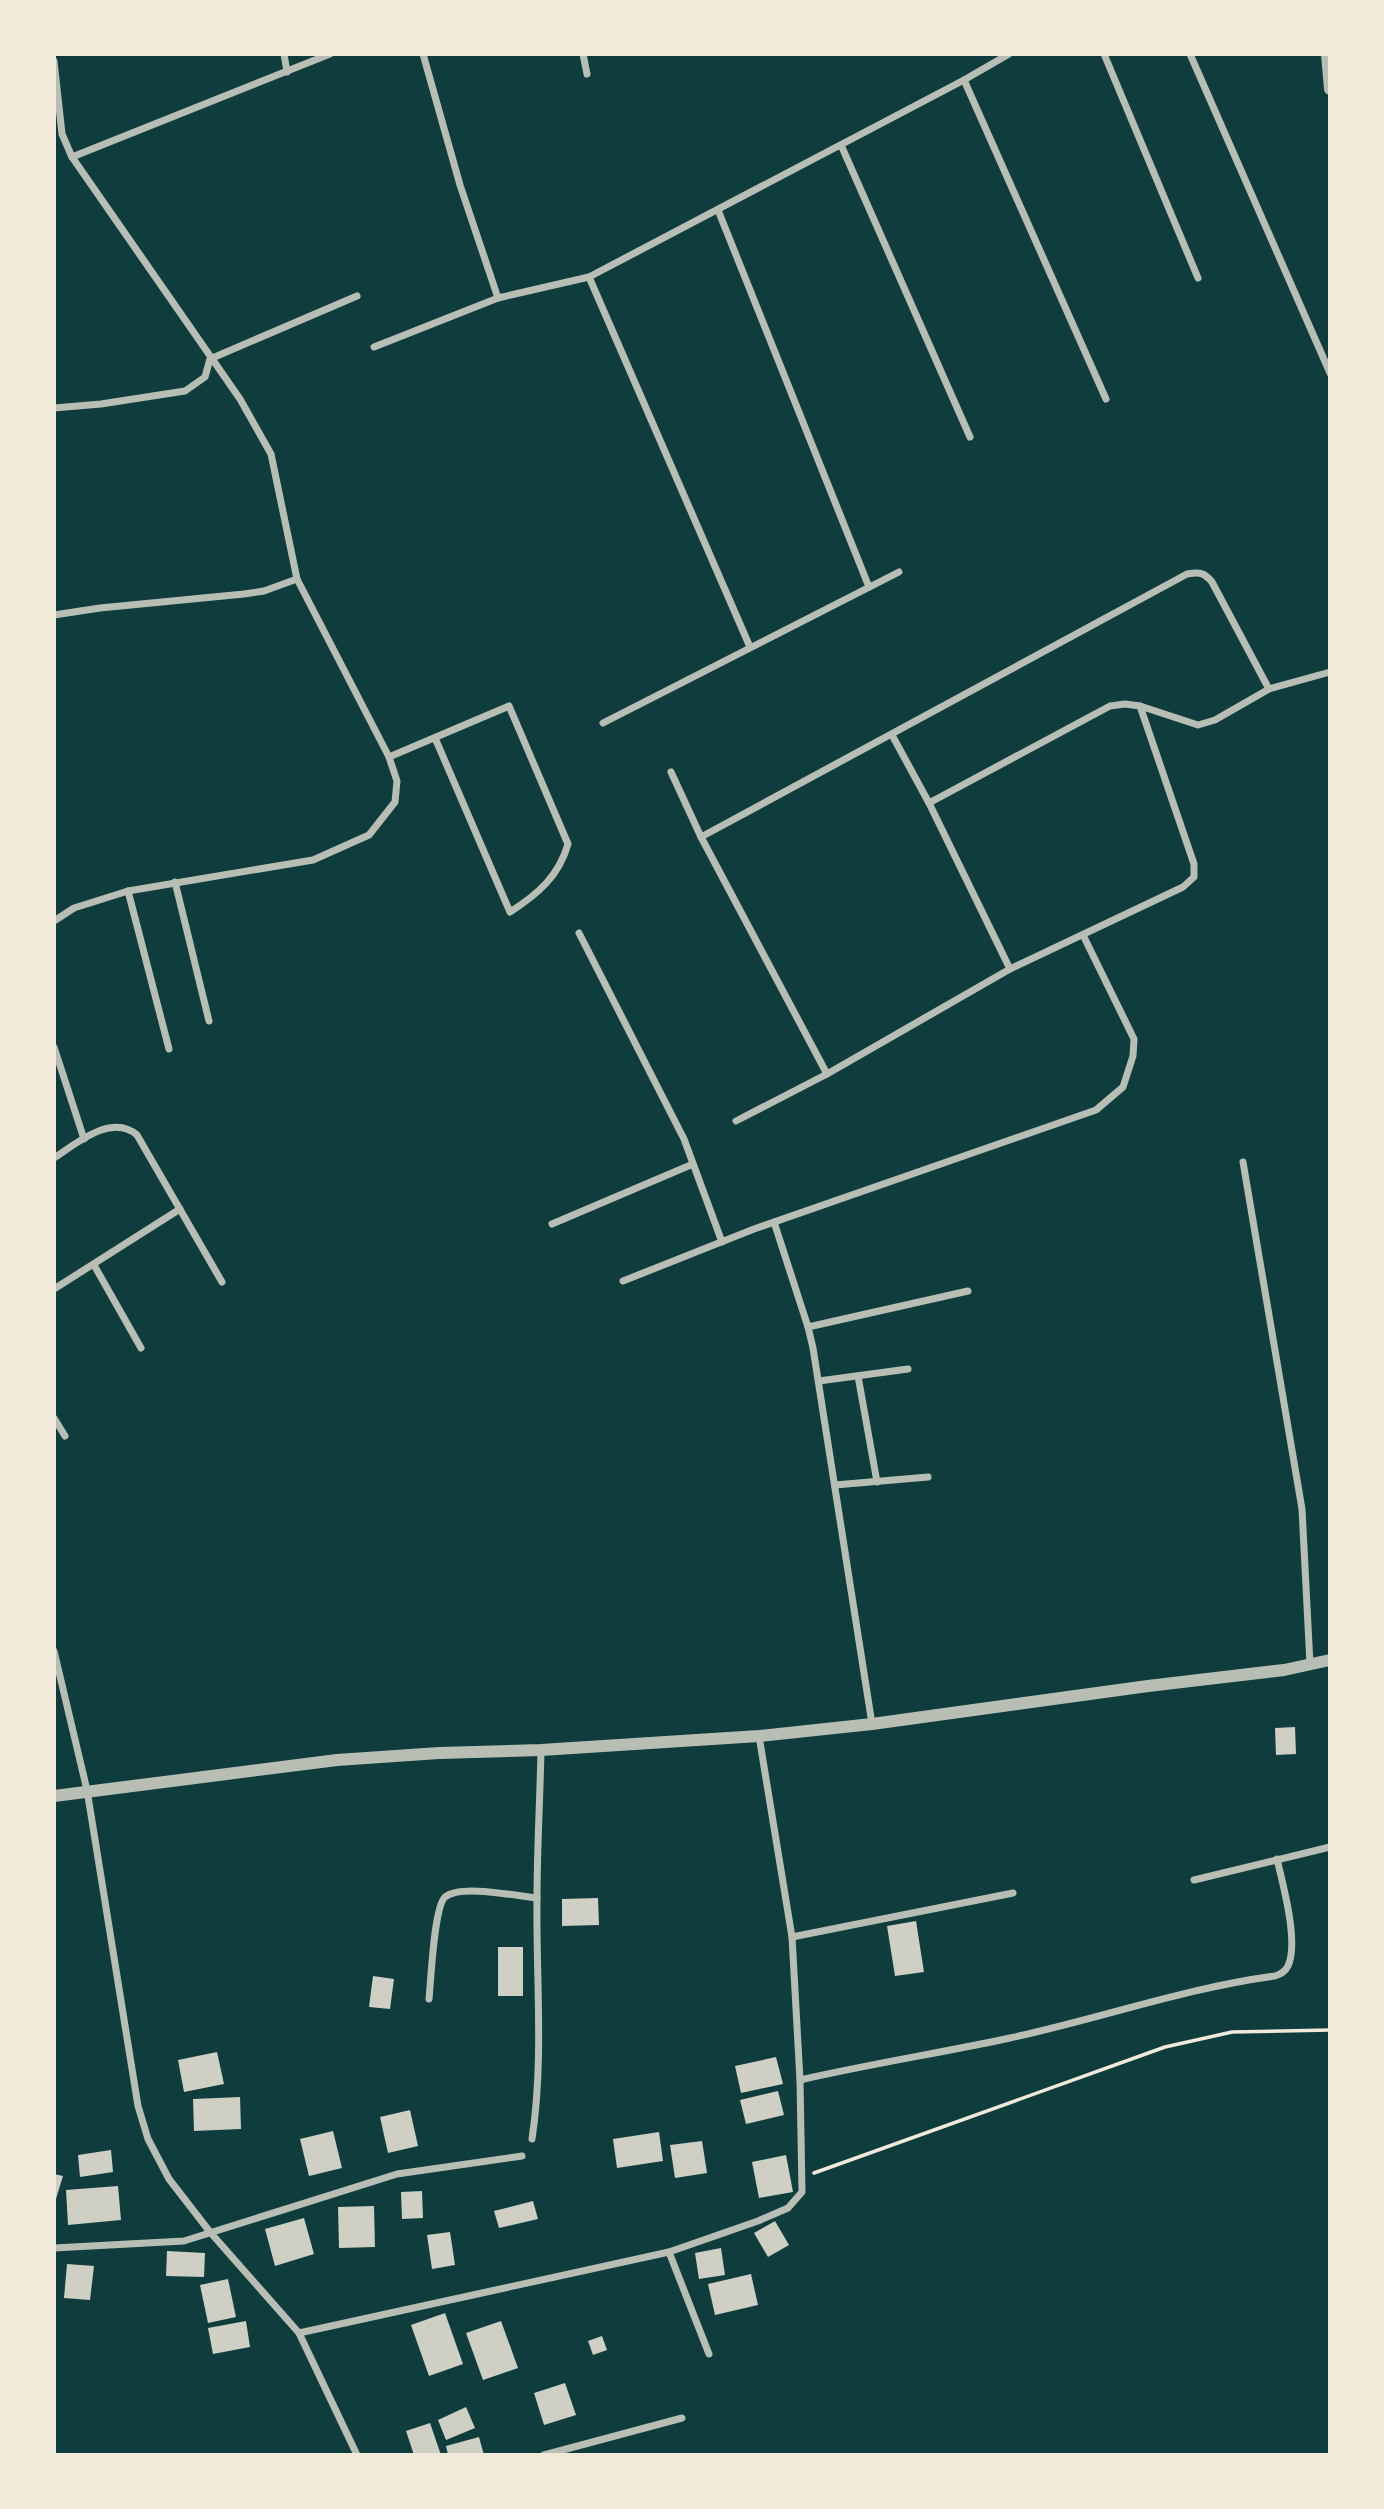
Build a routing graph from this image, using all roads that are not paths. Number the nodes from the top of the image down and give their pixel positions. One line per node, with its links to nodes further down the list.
1 (284, 54): 10 (street)
2 (330, 54): 10 (street)
3 (424, 54): 20 (street)
4 (583, 54): 11 (street)
5 (1009, 54): 12 (street)
6 (1104, 54): 18 (street)
7 (1189, 54): 23 (street)
8 (1327, 54): 13 (street)
9 (54, 61): 15 (street)
10 (287, 72): 15 (street)
11 (587, 74)
12 (964, 80): 14 (street); 24 (street)
13 (1330, 89)
14 (841, 145): 16 (street); 26 (street)
15 (72, 158): 22 (street)
16 (718, 209): 17 (street); 29 (street)
17 (589, 277): 20 (street); 31 (street)
18 (1198, 278)
19 (357, 296): 22 (street)
20 (498, 298): 21 (street)
21 (374, 347)
22 (210, 359): 25 (street); 28 (street)
23 (1330, 373)
24 (1106, 399)
25 (54, 408)
26 (970, 437)
27 (899, 572): 29 (street)
28 (297, 579): 30 (street); 38 (street)
29 (869, 587): 31 (street)
30 (54, 615)
31 (750, 647): 35 (street)
32 (1330, 672): 33 (street)
33 (1269, 689): 34 (street); 36 (street)
34 (1140, 706): 40 (street); 46 (street)
35 (603, 723)
36 (892, 735): 40 (street); 41 (street)
37 (435, 738): 37 (street); 38 (street)
38 (389, 757): 42 (street)
39 (671, 772): 41 (street)
40 (929, 803): 47 (street)
41 (701, 837): 51 (street)
42 (175, 883): 43 (street); 48 (street)
43 (128, 891): 44 (street); 50 (street)
44 (54, 921)
45 (579, 933): 56 (street)
46 (1083, 935): 47 (street); 58 (street)
47 (1010, 969): 51 (street)
48 (209, 1021)
49 (54, 1047): 53 (street)
50 (169, 1049)
51 (827, 1074): 52 (street)
52 (736, 1121)
53 (84, 1139): 54 (street); 57 (street)
54 (54, 1158)
55 (1243, 1162): 78 (street)
56 (693, 1164): 59 (street); 60 (street)
57 (180, 1209): 61 (street); 63 (street)
58 (774, 1223): 60 (street); 66 (street)
59 (552, 1224)
60 (722, 1242): 62 (street)
61 (94, 1265): 64 (street); 67 (street)
62 (623, 1281)
63 (222, 1282)
64 (54, 1289)
65 (968, 1291): 66 (street)
66 (808, 1327): 70 (street)
67 (141, 1348)
68 (908, 1369): 69 (street)
69 (858, 1376): 70 (street); 74 (street)
70 (819, 1381): 75 (street)
71 (54, 1418): 72 (street)
72 (65, 1436)
73 (928, 1477): 74 (street)
74 (877, 1482): 75 (street)
75 (835, 1485): 79 (street)
76 (54, 1651): 82 (street)
77 (1330, 1660): 78 (street)
78 (1310, 1664): 79 (street)
79 (872, 1724): 80 (street)
80 (760, 1736): 81 (street); 89 (street)
81 (541, 1750): 82 (street); 88 (street)
82 (87, 1790): 83 (street); 94 (street)
83 (54, 1796)
84 (1330, 1847): 85 (street)
85 (1277, 1859): 86 (street); 91 (street)
86 (1194, 1880)
87 (1013, 1893): 89 (street)
88 (537, 1898): 90 (street); 92 (street)
89 (792, 1937): 91 (street)
90 (429, 1999)
91 (800, 2080): 96 (street)
92 (532, 2139)
93 (522, 2156): 94 (street)
94 (211, 2232): 95 (street); 97 (street)
95 (54, 2248)
96 (669, 2252): 97 (street); 98 (street)
97 (299, 2333): 100 (street)
98 (709, 2354)
99 (682, 2418): 101 (street)
100 (357, 2455)
101 (544, 2455)

